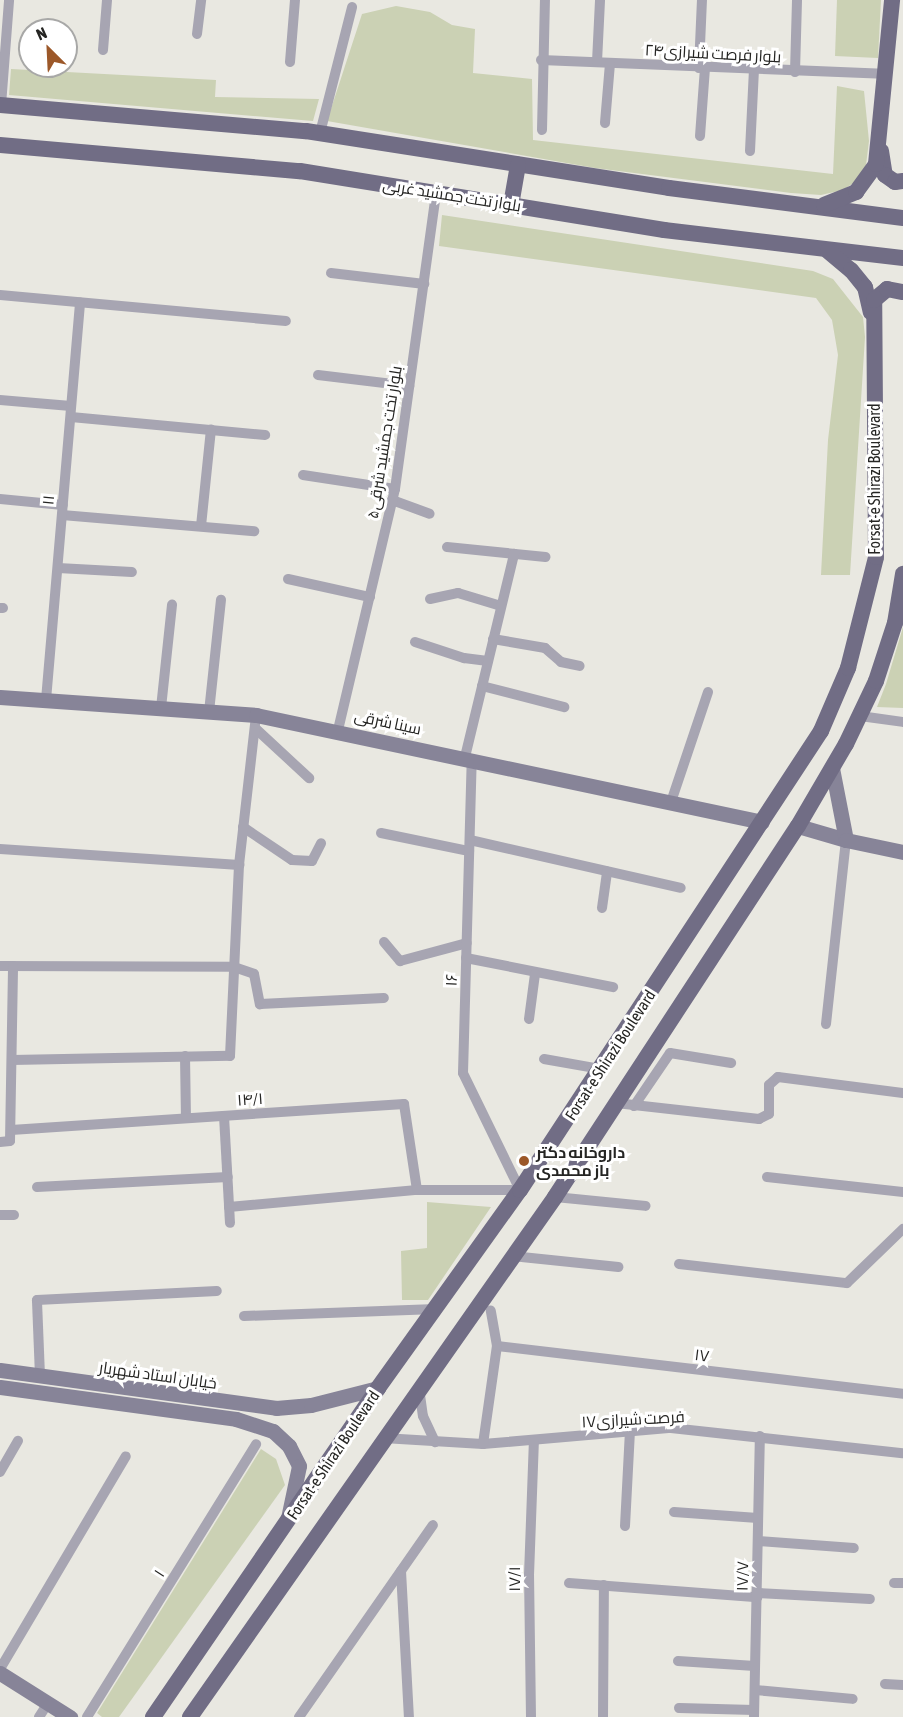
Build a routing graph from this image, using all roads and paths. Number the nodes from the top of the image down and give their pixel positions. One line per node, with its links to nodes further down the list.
1 (9, 0): 21 (street)
2 (107, 0): 12 (street)
3 (201, 0): 11 (street)
4 (295, 0): 14 (street)
5 (545, 0): 13 (street)
6 (600, 0): 15 (street)
7 (702, 0): 17 (street)
8 (797, 0): 19 (street)
9 (892, 0): 20 (main road)
10 (352, 7): 24 (street)
11 (197, 34)
12 (103, 50)
13 (541, 60): 15 (street, بلوار فرصت شیرازی۲۴); 23 (street)
14 (290, 62)
15 (597, 62): 16 (street, بلوار فرصت شیرازی۲۴)
16 (610, 63): 17 (street, بلوار فرصت شیرازی۲۴); 22 (street)
17 (702, 68): 18 (street, بلوار فرصت شیرازی۲۴); 26 (street)
18 (753, 70): 19 (street, بلوار فرصت شیرازی۲۴); 28 (street)
19 (795, 72): 20 (street, بلوار فرصت شیرازی۲۴)
20 (883, 74): 25 (main road)
21 (0, 105): 24 (main road)
22 (605, 123)
23 (542, 130)
24 (320, 133): 29 (main road)
25 (878, 135): 30 (main road); 33 (main road)
26 (700, 136)
27 (0, 145): 31 (main road, بلوار تخت جمشید غربی)
28 (750, 151)
29 (519, 165): 32 (main road); 33 (main road)
30 (903, 181)
31 (436, 192): 32 (main road, بلوار تخت جمشید غربی); 38 (street, بلوار تخت جمشید شرقی۵)
32 (511, 205): 35 (main road, بلوار تخت جمشید غربی)
33 (814, 208): 34 (main road)
34 (897, 217)
35 (828, 251): 36 (main road, بلوار تخت جمشید غربی); 43 (main road)
36 (903, 258)
37 (331, 273): 38 (street)
38 (423, 284): 45 (street, بلوار تخت جمشید شرقی۵)
39 (903, 292): 43 (main road)
40 (0, 295): 41 (street)
41 (80, 302): 42 (street); 47 (street, ۱۱)
42 (286, 321)
43 (873, 323): 88 (main road, Forsat-e Shirazi Boulevard)
44 (318, 375): 45 (street)
45 (409, 386): 51 (street, بلوار تخت جمشید شرقی۵)
46 (0, 400): 47 (street)
47 (71, 412): 48 (street); 53 (street, ۱۱)
48 (210, 430): 49 (street); 55 (street)
49 (265, 435)
50 (303, 475): 51 (street)
51 (394, 495): 54 (street); 64 (street, بلوار تخت جمشید شرقی۵)
52 (0, 499): 53 (street)
53 (62, 510): 55 (street); 60 (street, ۱۱)
54 (430, 514)
55 (201, 526): 56 (street)
56 (254, 531)
57 (447, 547): 58 (street)
58 (514, 554): 59 (street); 68 (street, ۱۶)
59 (545, 557)
60 (58, 568): 61 (street); 76 (street, ۱۱)
61 (132, 572)
62 (903, 574): 80 (main road, Forsat-e Shirazi Boulevard)
63 (288, 579): 64 (street)
64 (369, 597): 83 (street, بلوار تخت جمشید شرقی۵)
65 (430, 599): 68 (street)
66 (221, 600): 79 (street)
67 (172, 605): 78 (street)
68 (501, 606): 69 (street, ۱۶)
69 (493, 639): 71 (street, ۱۶); 72 (street)
70 (415, 642): 71 (street)
71 (488, 661): 73 (street, ۱۶)
72 (580, 666)
73 (482, 686): 77 (street); 84 (street, ۱۶)
74 (708, 692): 87 (street)
75 (0, 697): 76 (street, سینا شرقی)
76 (46, 700): 78 (street, سینا شرقی)
77 (564, 707)
78 (161, 708): 79 (street, سینا شرقی)
79 (209, 712): 81 (street, سینا شرقی)
80 (860, 716): 82 (street); 85 (main road, Forsat-e Shirazi Boulevard)
81 (255, 721): 83 (street, سینا شرقی); 86 (street); 90 (street)
82 (903, 722)
83 (338, 730): 84 (street, سینا شرقی)
84 (468, 758): 87 (street, سینا شرقی); 94 (street, ۱۶)
85 (832, 768): 89 (main road, Forsat-e Shirazi Boulevard); 92 (street)
86 (309, 778)
87 (671, 802): 88 (street, سینا شرقی)
88 (762, 822): 118 (main road, Forsat-e Shirazi Boulevard)
89 (798, 826): 92 (street); 113 (main road, Forsat-e Shirazi Boulevard)
90 (243, 827): 93 (street); 97 (street)
91 (381, 833): 94 (street)
92 (846, 840): 96 (street); 111 (street)
93 (321, 843)
94 (470, 845): 98 (street); 102 (street, ۱۶)
95 (0, 849): 97 (street)
96 (903, 852)
97 (239, 865): 106 (street)
98 (608, 871): 99 (street); 100 (street)
99 (681, 888)
100 (602, 908)
101 (384, 942): 102 (street)
102 (467, 943): 103 (street, ۱۶)
103 (466, 958): 107 (street); 129 (street, ۱۶)
104 (0, 966): 105 (street)
105 (13, 966): 106 (street); 116 (street)
106 (234, 967): 109 (street); 114 (street)
107 (535, 974): 108 (street); 110 (street)
108 (613, 987)
109 (384, 998)
110 (529, 1019)
111 (826, 1024)
112 (670, 1053): 113 (street); 117 (street); 121 (street)
113 (648, 1054): 120 (main road, Forsat-e Shirazi Boulevard)
114 (185, 1056): 116 (street); 123 (street)
115 (544, 1059): 118 (street)
116 (12, 1060): 124 (street)
117 (731, 1063)
118 (601, 1069): 129 (main road, Forsat-e Shirazi Boulevard)
119 (903, 1093): 121 (street)
120 (616, 1103): 121 (street); 131 (main road, Forsat-e Shirazi Boulevard)
121 (634, 1106)
122 (225, 1116): 123 (street, ۱۴/۱); 125 (street); 128 (street, ۱۴/۱)
123 (186, 1118): 124 (street, ۱۴/۱)
124 (7, 1138)
125 (228, 1177): 127 (street); 133 (street)
126 (767, 1177): 130 (street)
127 (37, 1187)
128 (417, 1190): 129 (street); 133 (street)
129 (520, 1190): 142 (main road, Forsat-e Shirazi Boulevard)
130 (903, 1192)
131 (555, 1197): 132 (street); 138 (main road, Forsat-e Shirazi Boulevard)
132 (646, 1206)
133 (229, 1207): 136 (street)
134 (0, 1215): 135 (street)
135 (14, 1215)
136 (230, 1223)
137 (903, 1230): 139 (street)
138 (512, 1256): 140 (street); 149 (main road, Forsat-e Shirazi Boulevard)
139 (679, 1264)
140 (618, 1267)
141 (217, 1291): 147 (street)
142 (436, 1309): 144 (street); 150 (main road, Forsat-e Shirazi Boulevard)
143 (491, 1311): 145 (street)
144 (244, 1316)
145 (497, 1346): 151 (street, ۱۷); 159 (street)
146 (0, 1370): 147 (street, خیابان استاد شهریار)
147 (40, 1376): 150 (street, خیابان استاد شهریار)
148 (0, 1387): 165 (street, خیابان استاد شهریار)
149 (418, 1387): 154 (main road, Forsat-e Shirazi Boulevard); 157 (street)
150 (378, 1388): 165 (main road, Forsat-e Shirazi Boulevard)
151 (903, 1394)
152 (630, 1432): 153 (street, ۱۷فرصت شیرازی); 156 (street, ۱۷فرصت شیرازی); 167 (street)
153 (760, 1436): 160 (street, ۱۷فرصت شیرازی); 164 (street, ۱۷/۷)
154 (383, 1438): 157 (street, ۱۷فرصت شیرازی); 189 (main road, Forsat-e Shirazi Boulevard)
155 (18, 1441): 162 (street)
156 (534, 1441): 159 (street, ۱۷فرصت شیرازی); 192 (street, ۱۷/۱)
157 (435, 1442): 159 (street, ۱۷فرصت شیرازی)
158 (256, 1444): 187 (street, ۱)
159 (483, 1444)
160 (903, 1453)
161 (126, 1456): 177 (street)
162 (0, 1472)
163 (674, 1512): 164 (street)
164 (758, 1518): 168 (street, ۱۷/۷)
165 (287, 1520): 188 (main road, Forsat-e Shirazi Boulevard)
166 (433, 1525): 170 (street)
167 (625, 1527)
168 (758, 1541): 169 (street); 173 (street, ۱۷/۷)
169 (854, 1548)
170 (401, 1571): 190 (street); 191 (street)
171 (569, 1583): 172 (street)
172 (604, 1585): 173 (street); 193 (street)
173 (757, 1595): 174 (street); 176 (street, ۱۷/۷)
174 (870, 1599)
175 (678, 1661): 176 (street)
176 (755, 1666): 180 (street, ۱۷/۷)
177 (0, 1671): 182 (street)
178 (885, 1684): 179 (street)
179 (903, 1685)
180 (755, 1690): 181 (street); 184 (street, ۱۷/۷)
181 (853, 1699)
182 (48, 1703): 185 (street); 186 (street)
183 (678, 1708): 184 (street)
184 (754, 1713)
185 (39, 1717)
186 (70, 1717)
187 (87, 1717)
188 (153, 1717)
189 (190, 1717)
190 (299, 1717)
191 (410, 1717)
192 (531, 1717)
193 (603, 1717)

